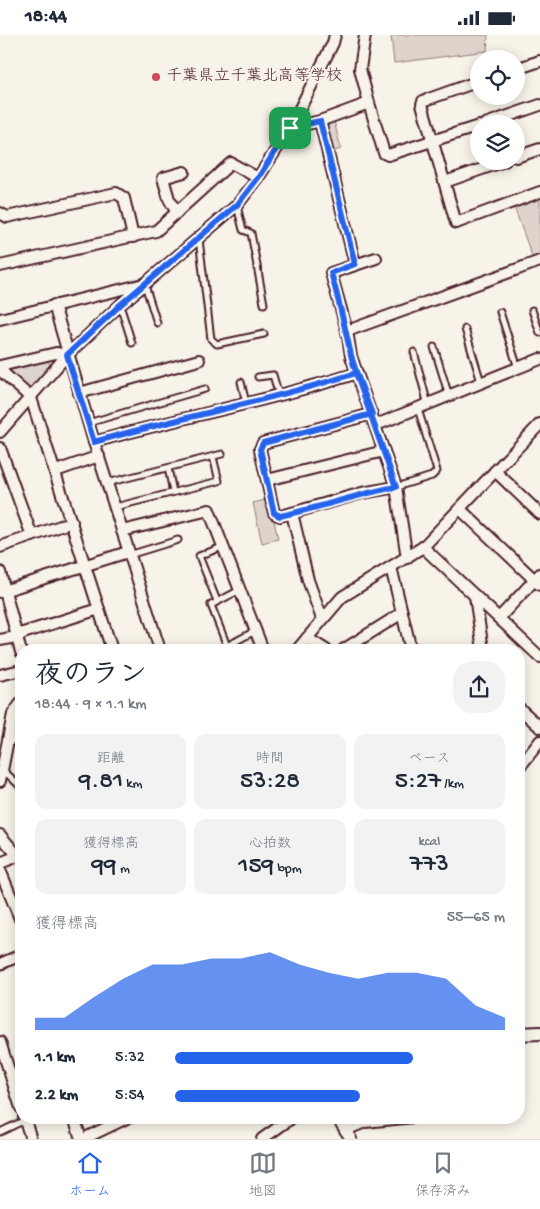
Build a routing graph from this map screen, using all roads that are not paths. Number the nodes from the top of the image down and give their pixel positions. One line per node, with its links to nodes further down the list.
1 (335, 35): 10 (street)
2 (365, 35): 6 (street)
3 (540, 61): 4 (street)
4 (525, 66)
5 (470, 84): 12 (street)
6 (369, 103): 9 (street); 12 (street)
7 (540, 105): 8 (street)
8 (511, 115)
9 (320, 121): 10 (street); 27 (street)
10 (290, 128): 17 (street)
11 (470, 129): 12 (street)
12 (434, 141): 18 (street)
13 (540, 149): 14 (street)
14 (525, 154)
15 (479, 170): 18 (street)
16 (184, 172): 22 (street)
17 (258, 178): 20 (street); 22 (street)
18 (445, 182): 19 (street)
19 (540, 192)
20 (237, 205): 24 (street); 30 (lane)
21 (0, 213): 23 (street)
22 (177, 213): 23 (street)
23 (133, 237): 28 (street)
24 (199, 239): 29 (street); 40 (lane)
25 (376, 257): 27 (street)
26 (540, 261): 38 (street)
27 (355, 264): 38 (street)
28 (0, 266)
29 (145, 284): 31 (street); 32 (street); 36 (lane)
30 (264, 304)
31 (54, 305): 35 (street); 44 (street)
32 (120, 305): 41 (lane); 44 (street)
33 (532, 310): 39 (lane)
34 (500, 312): 48 (lane)
35 (0, 319)
36 (157, 323)
37 (465, 329): 53 (lane)
38 (347, 331): 50 (street)
39 (540, 333)
40 (264, 334)
41 (132, 343)
42 (434, 347): 57 (lane)
43 (414, 352): 60 (lane)
44 (67, 355): 47 (street); 55 (street); 58 (street)
45 (540, 359): 48 (street)
46 (199, 360): 55 (street)
47 (0, 366)
48 (518, 369): 53 (street)
49 (0, 370): 58 (street)
50 (356, 373): 56 (street); 61 (street)
51 (258, 377): 56 (lane)
52 (241, 381): 59 (lane)
53 (481, 382): 57 (street)
54 (205, 389): 62 (lane)
55 (79, 393): 62 (street)
56 (279, 396): 59 (street)
57 (449, 396): 60 (street)
58 (31, 398): 65 (street); 75 (street)
59 (246, 403): 68 (street)
60 (423, 407): 64 (street); 79 (lane)
61 (372, 414): 64 (street); 77 (street)
62 (88, 423): 68 (street)
63 (540, 424): 66 (street)
64 (376, 425): 70 (street)
65 (0, 432)
66 (531, 433): 67 (street); 76 (street)
67 (540, 441)
68 (94, 442): 72 (street)
69 (0, 448): 87 (street)
70 (384, 451): 77 (street); 79 (street)
71 (222, 455): 73 (lane)
72 (99, 457): 75 (street); 78 (street)
73 (213, 457): 74 (lane); 80 (lane)
74 (168, 468): 78 (lane); 80 (lane)
75 (56, 471): 85 (street)
76 (495, 471): 82 (street); 84 (street)
77 (267, 480): 83 (street)
78 (107, 483): 81 (street)
79 (396, 487): 83 (street); 93 (street)
80 (174, 492): 81 (lane)
81 (114, 507): 86 (street)
82 (460, 509): 91 (street); 97 (street)
83 (292, 513): 105 (street)
84 (540, 514)
85 (72, 523): 87 (street); 94 (street)
86 (122, 531): 90 (street); 92 (street)
87 (32, 537): 89 (street)
88 (178, 540): 92 (lane)
89 (0, 547)
90 (222, 547): 99 (street); 101 (lane)
91 (423, 547): 93 (street); 100 (street)
92 (129, 553): 94 (street); 112 (street)
93 (406, 558): 95 (street)
94 (86, 565): 98 (street); 102 (street)
95 (391, 567): 103 (street); 105 (street)
96 (0, 571): 98 (street)
97 (538, 579): 104 (street)
98 (3, 591): 107 (street)
99 (240, 591): 101 (lane); 106 (street)
100 (475, 596): 104 (street); 120 (street)
101 (217, 601): 113 (lane)
102 (99, 609): 107 (street); 111 (street)
103 (402, 613): 118 (street); 119 (street)
104 (499, 618): 121 (street)
105 (322, 619): 108 (street)
106 (256, 631): 114 (lane); 115 (street)
107 (17, 637): 109 (street); 110 (street)
108 (307, 639): 116 (street); 117 (street)
109 (0, 640)
110 (19, 644)
111 (110, 644)
112 (158, 644)
113 (226, 644)
114 (231, 644)
115 (261, 644)
116 (302, 644)
117 (316, 644)
118 (353, 644)
119 (410, 644)
120 (482, 644)
121 (540, 657)
122 (15, 672): 123 (street)
123 (0, 675)
124 (15, 711): 127 (street)
125 (525, 713): 126 (street)
126 (540, 727)
127 (8, 735): 129 (lane); 131 (street)
128 (540, 741): 130 (street)
129 (15, 742)
130 (525, 760)
131 (3, 769): 132 (street); 133 (lane)
132 (0, 781)
133 (15, 781)
134 (0, 835): 135 (street)
135 (15, 850)
136 (15, 857): 137 (street)
137 (0, 863)
138 (0, 870): 139 (street)
139 (15, 906)
140 (15, 958): 141 (street)
141 (0, 964)
142 (540, 1033): 143 (street)
143 (525, 1034)
144 (0, 1042): 145 (street)
145 (15, 1088)
146 (15, 1124): 153 (lane)
147 (26, 1124): 155 (street)
148 (77, 1124): 156 (street)
149 (114, 1124): 156 (street)
150 (283, 1124): 157 (street)
151 (340, 1124): 154 (street)
152 (362, 1124): 154 (street)
153 (0, 1132)
154 (346, 1136)
155 (31, 1139)
156 (82, 1139)
157 (262, 1139)

